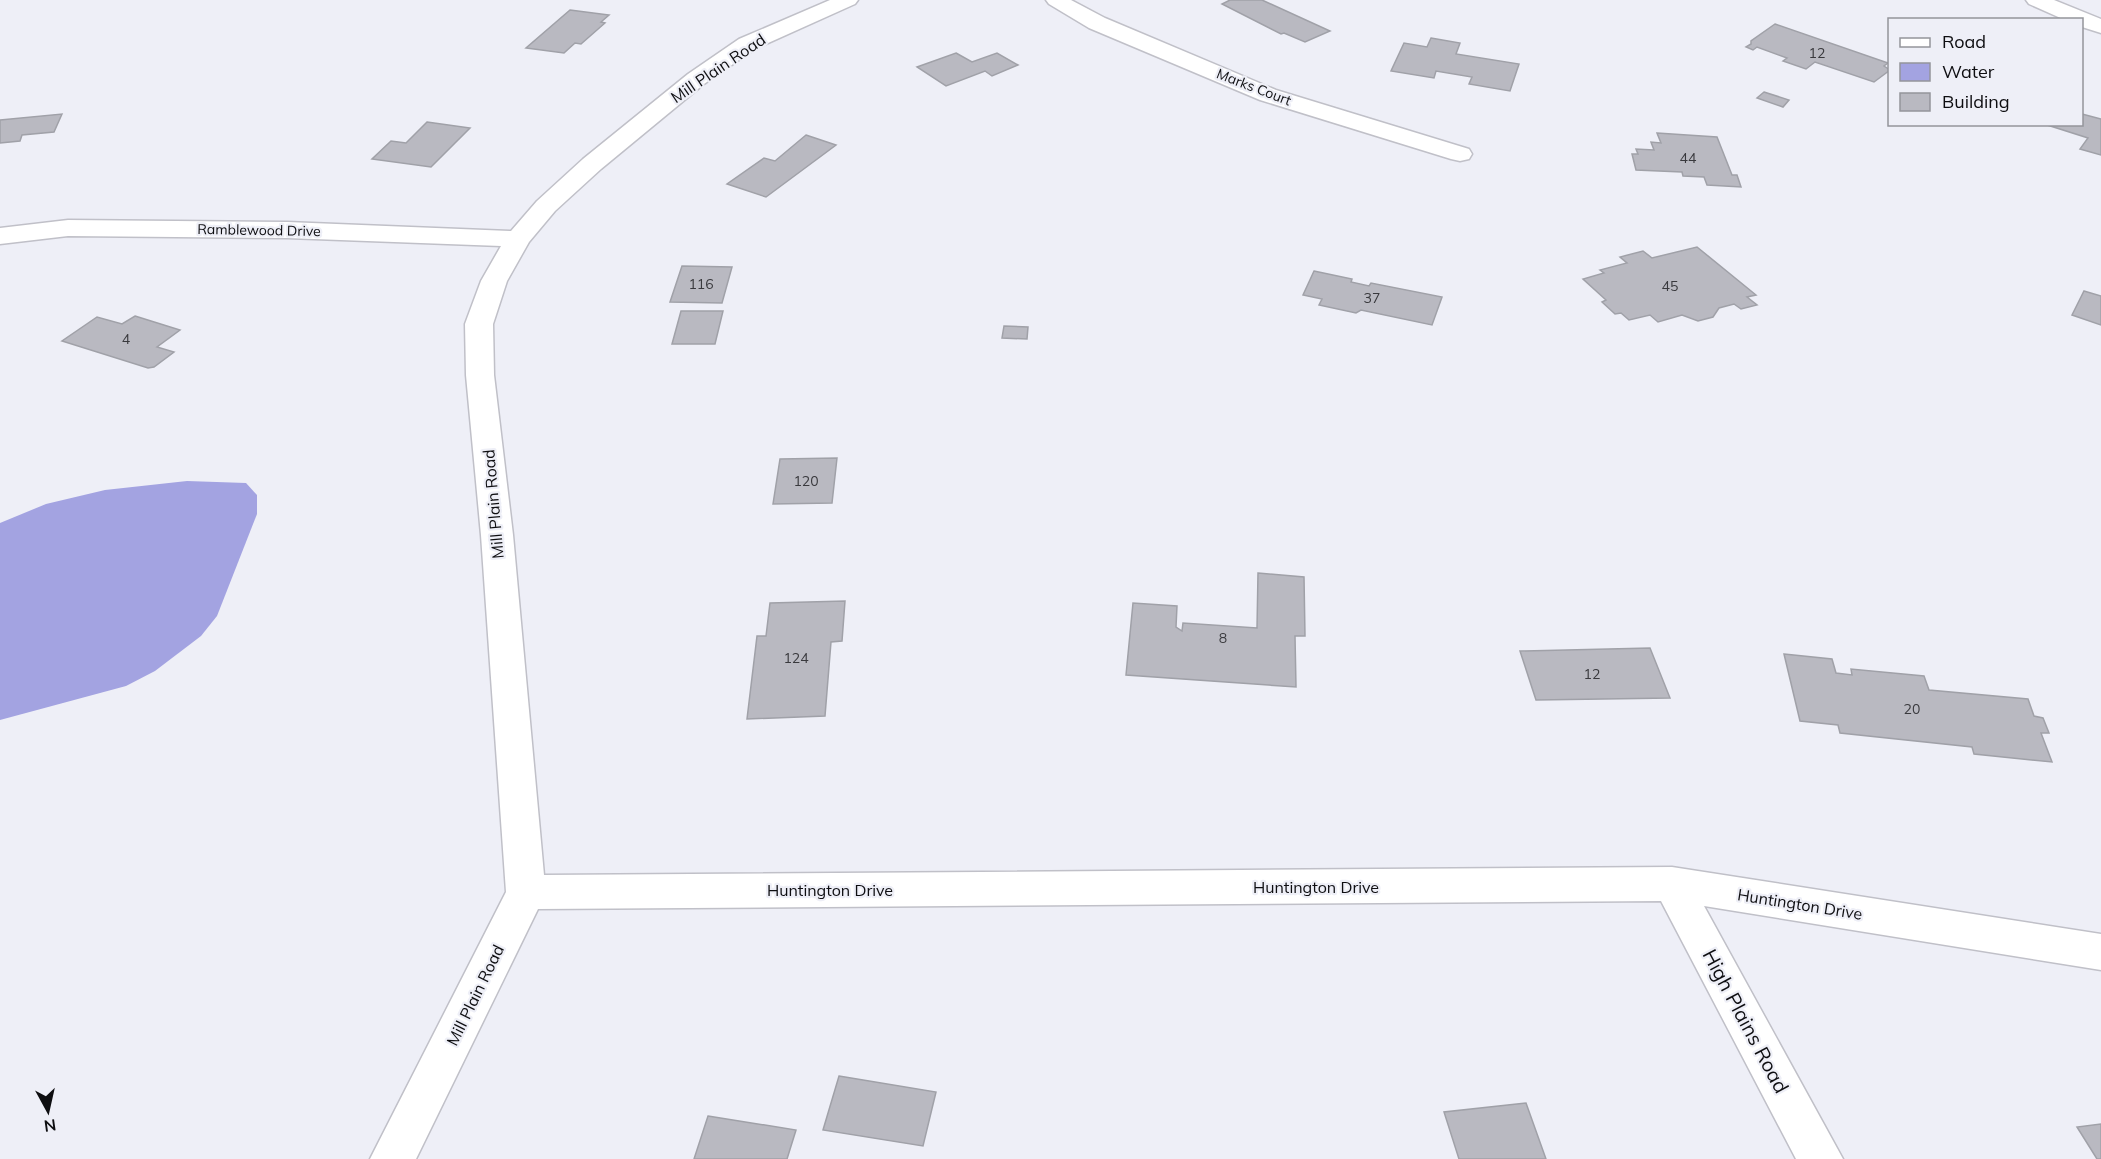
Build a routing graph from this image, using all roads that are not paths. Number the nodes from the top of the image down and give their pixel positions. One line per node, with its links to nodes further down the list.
1 (848, 0): 9 (street, Mill Plain Road)
2 (1056, 0): 7 (street, Marks Court)
3 (2036, 0): 4 (street)
4 (2079, 18)
5 (2083, 20): 6 (street)
6 (2101, 27)
7 (1460, 154)
8 (0, 236): 9 (street, Ramblewood Drive)
9 (518, 239): 11 (street, Mill Plain Road)
10 (1672, 884): 11 (street, Huntington Drive); 12 (street, Huntington Drive); 14 (street, High Plains Road)
11 (526, 892): 13 (street, Mill Plain Road)
12 (2101, 952)
13 (393, 1159)
14 (1820, 1159)

